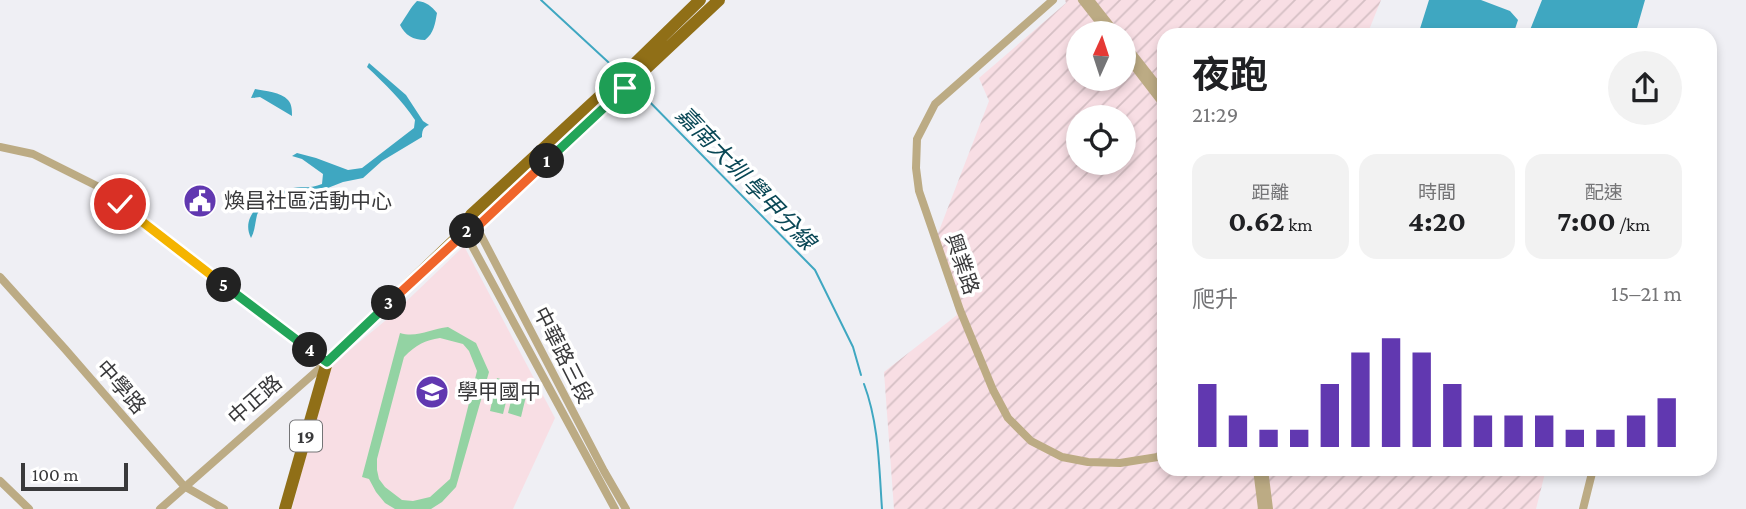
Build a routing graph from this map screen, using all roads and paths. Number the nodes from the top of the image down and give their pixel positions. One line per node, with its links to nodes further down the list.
1 (700, 0): 10 (main road, 中正路)
2 (719, 0): 10 (main road, 中正路)
3 (1053, 0): 17 (street, 興業路)
4 (1082, 0): 6 (street)
5 (1090, 0): 7 (street)
6 (1099, 21)
7 (1107, 21)
8 (1136, 58): 11 (street)
9 (1136, 69): 12 (street)
10 (625, 80): 14 (main road, 中正路); 14 (main road, 中正路)
11 (1157, 85)
12 (1157, 96)
13 (0, 147): 16 (street)
14 (471, 229): 16 (main road, 中正路); 27 (street, 中華路三段); 28 (street, 中華路三段)
15 (0, 277): 22 (street, 中學路)
16 (327, 362): 22 (street, 中正路); 26 (main road, 19)
17 (1157, 457)
18 (1258, 476): 29 (street)
19 (1265, 476): 30 (street)
20 (1591, 476): 31 (street)
21 (0, 481): 23 (street)
22 (184, 486): 24 (street, 中正路); 25 (street, 中學路)
23 (29, 509)
24 (160, 509)
25 (224, 509)
26 (285, 509)
27 (615, 509)
28 (626, 509)
29 (1262, 509)
30 (1269, 509)
31 (1583, 509)

